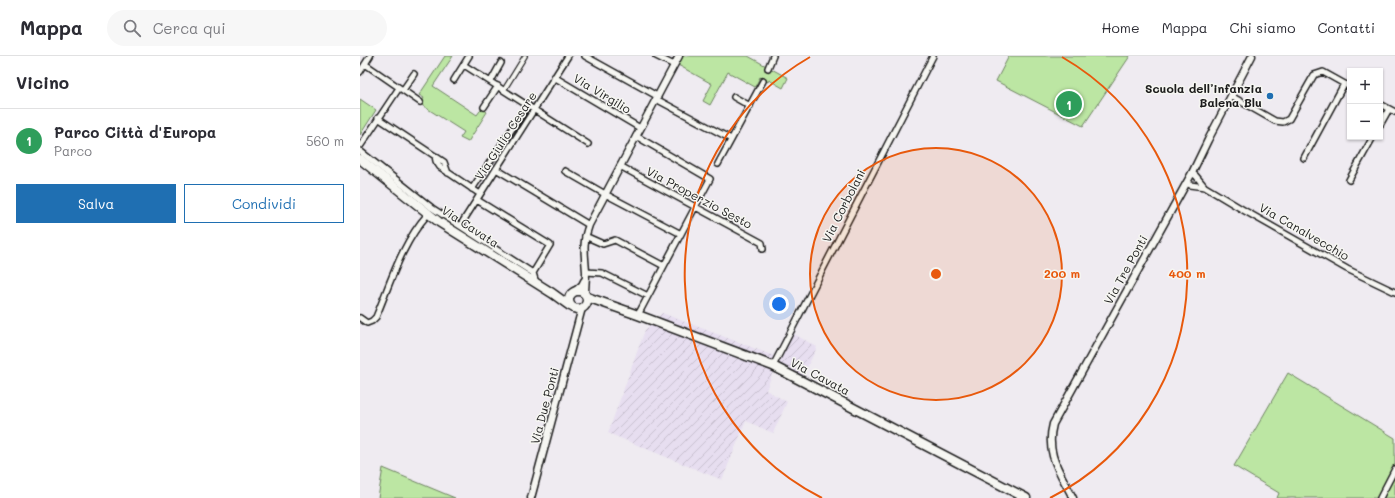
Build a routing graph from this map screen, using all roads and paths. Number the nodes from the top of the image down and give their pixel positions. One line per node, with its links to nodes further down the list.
1 (370, 56): 12 (street)
2 (469, 56): 13 (street)
3 (526, 56): 26 (street)
4 (568, 56): 18 (street, Via Giulio Cesare)
5 (584, 56): 29 (street)
6 (656, 56): 14 (street)
7 (679, 56): 14 (street, Via Due Ponti)
8 (773, 56): 15 (street)
9 (933, 56): 78 (street, Via Corbolani)
10 (1252, 56): 27 (street, Via Tre Ponti)
11 (501, 63): 20 (street)
12 (365, 64): 16 (street); 25 (street)
13 (464, 65): 19 (street); 20 (street)
14 (674, 66): 29 (street, Via Due Ponti)
15 (768, 68)
16 (361, 70)
17 (414, 74): 25 (street)
18 (554, 77): 35 (street, Via Giulio Cesare); 40 (street, Via Virgilio)
19 (454, 80)
20 (491, 81): 23 (street)
21 (763, 81): 32 (street)
22 (1344, 84): 24 (street); 27 (street); 46 (street)
23 (498, 86): 26 (street); 34 (street)
24 (1347, 86)
25 (401, 89): 30 (street); 38 (street)
26 (504, 90): 31 (street)
27 (1231, 96): 52 (street, Via Tre Ponti)
28 (734, 97): 32 (street)
29 (657, 98): 40 (street, Via Due Ponti); 42 (street)
30 (420, 102)
31 (528, 105): 35 (street); 56 (street, Via Giulio Cesare)
32 (750, 106): 42 (street)
33 (1383, 106): 36 (street)
34 (484, 107)
35 (535, 109): 44 (street); 50 (street, Via Giulio Cesare)
36 (1389, 109): 37 (street); 39 (street)
37 (1395, 112)
38 (378, 118): 45 (street); 56 (street)
39 (1383, 120)
40 (640, 128): 41 (street, Via Due Ponti)
41 (636, 136): 49 (street, Via Due Ponti); 60 (street)
42 (731, 139): 48 (street)
43 (1371, 140): 53 (street)
44 (588, 144)
45 (360, 148): 63 (street)
46 (1304, 158)
47 (360, 159): 61 (main road)
48 (718, 164)
49 (620, 166): 58 (street, Via Due Ponti); 60 (street, Via Properzio Sesto)
50 (496, 168): 57 (street, Via Giulio Cesare); 62 (street)
51 (565, 170): 58 (street)
52 (1192, 173): 54 (street, Via Tre Ponti); 55 (street, Via Canalvecchio)
53 (1349, 180)
54 (1187, 183): 55 (street, Via Canalvecchio); 82 (street, Via Tre Ponti)
55 (1204, 187): 71 (street, Via Canalvecchio)
56 (472, 189): 57 (street)
57 (480, 194): 59 (street, Via Giulio Cesare)
58 (605, 194): 62 (street, Via Due Ponti); 64 (street)
59 (477, 200): 63 (street, Via Giulio Cesare); 68 (street)
60 (695, 208): 64 (street); 66 (street, Via Properzio Sesto)
61 (428, 214): 70 (main road, Via Cavata); 77 (street, Via Cavata)
62 (589, 225): 65 (street, Via Due Ponti)
63 (460, 226): 68 (street)
64 (681, 234): 67 (street)
65 (585, 236): 67 (street); 69 (street, Via Due Ponti)
66 (763, 249)
67 (664, 266): 74 (street)
68 (533, 273): 70 (street)
69 (586, 274): 73 (street); 74 (street); 75 (street, Via Due Ponti)
70 (537, 284): 72 (main road, Via Cavata)
71 (1395, 292)
72 (552, 293): 73 (main road, Via Cavata); 75 (main road, Via Cavata)
73 (572, 294): 75 (main road, Via Cavata); 75 (main road)
74 (648, 296): 76 (street)
75 (583, 302): 76 (main road, Via Cavata); 80 (street, Via Due Ponti)
76 (638, 315): 78 (main road, Via Cavata)
77 (360, 318)
78 (773, 366): 81 (main road, Via Cavata)
79 (1395, 469): 83 (street)
80 (531, 498)
81 (1026, 498)
82 (1072, 498)
83 (1380, 498)

